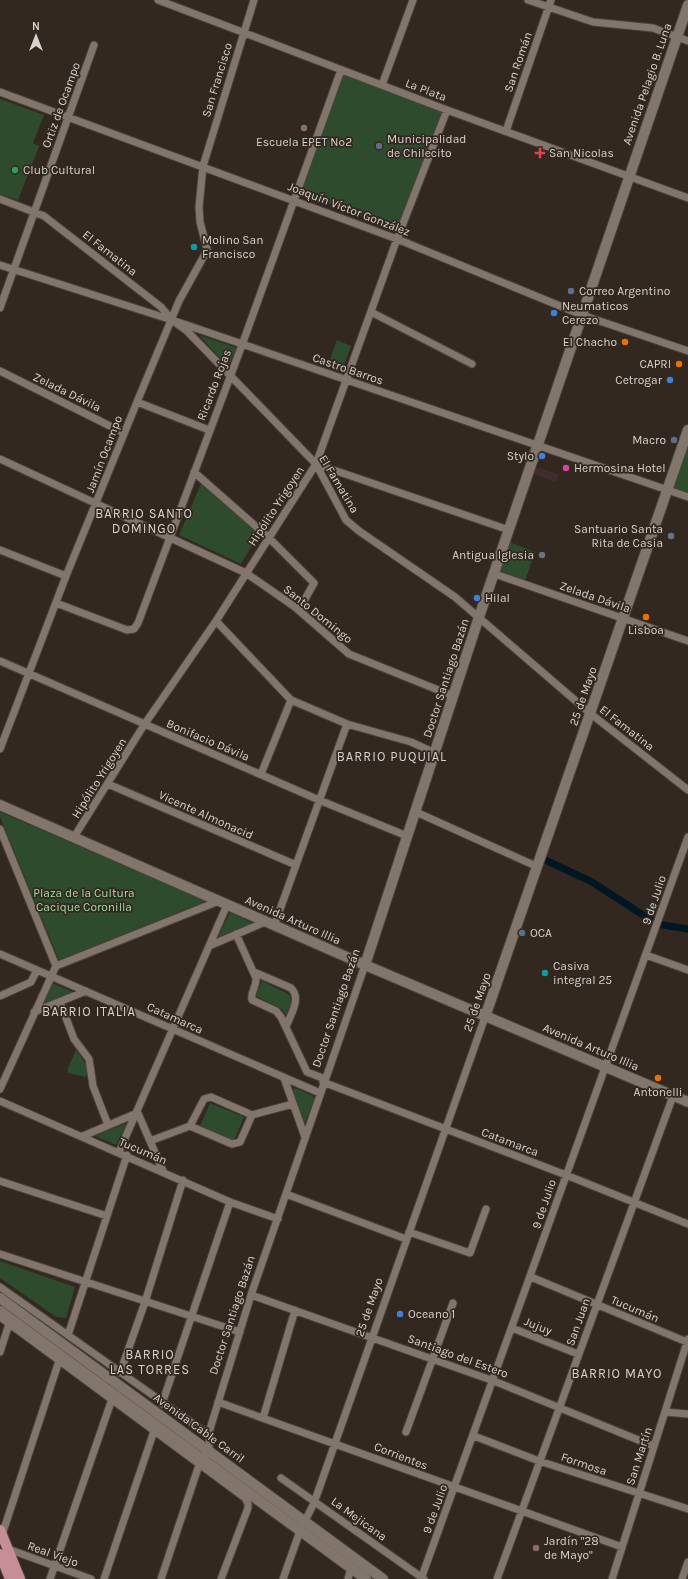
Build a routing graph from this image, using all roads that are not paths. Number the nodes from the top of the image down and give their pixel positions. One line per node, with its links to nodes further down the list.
1 (158, 0): 9 (street, La Plata)
2 (254, 0): 9 (street, San Francisco)
3 (413, 0): 14 (street)
4 (528, 0): 7 (street)
5 (551, 0): 7 (street, San Román)
6 (688, 5): 8 (main road, Avenida Pelagio B. Luna)
7 (548, 8): 10 (street); 18 (street, San Román)
8 (686, 17): 10 (main road, Avenida Pelagio B. Luna)
9 (243, 32): 13 (street, La Plata); 19 (street, San Francisco)
10 (677, 36): 11 (street); 20 (main road, Avenida Pelagio B. Luna)
11 (688, 41)
12 (94, 45): 17 (street, Ortiz de Ocampo)
13 (341, 70): 14 (street, La Plata); 23 (street, Ricardo Rojas)
14 (382, 85): 16 (street, La Plata)
15 (0, 92): 17 (street, Joaquín Víctor González)
16 (447, 110): 18 (street, La Plata); 25 (street, Hipólito Yrigoyen)
17 (68, 117): 19 (street, Joaquín Víctor González); 24 (street, Ortiz de Ocampo)
18 (506, 131): 20 (street, La Plata)
19 (202, 166): 23 (street, Joaquín Víctor González); 31 (street, Jamín Ocampo)
20 (629, 175): 22 (street, La Plata); 30 (main road, Avenida Pelagio B. Luna)
21 (0, 198): 24 (street, El Famatina)
22 (688, 198)
23 (294, 200): 25 (street, Joaquín Víctor González); 32 (street, Ricardo Rojas)
24 (35, 211): 27 (street, Ortiz de Ocampo); 31 (street, El Famatina)
25 (397, 239): 29 (street, Hipólito Yrigoyen); 30 (street, Joaquín Víctor González)
26 (0, 265): 27 (street, Castro Barros)
27 (13, 269): 28 (street, Ortiz de Ocampo); 31 (street, Castro Barros)
28 (0, 308)
29 (371, 312): 34 (street); 37 (street, Hipólito Yrigoyen)
30 (582, 315): 33 (street, Joaquín Víctor González); 42 (main road, Avenida Pelagio B. Luna)
31 (172, 320): 32 (street, Castro Barros); 36 (street, El Famatina); 38 (street, Jamín Ocampo)
32 (242, 345): 36 (street, Ricardo Rojas); 37 (street, Castro Barros)
33 (688, 351)
34 (472, 364)
35 (0, 371): 41 (street, Zelada Dávila)
36 (230, 376): 39 (street, Ricardo Rojas); 44 (street, El Famatina)
37 (345, 380): 42 (street, Castro Barros); 44 (street, Hipólito Yrigoyen)
38 (137, 402): 39 (street); 41 (street, Jamín Ocampo)
39 (209, 430): 45 (street, Ricardo Rojas)
40 (688, 430): 46 (main road, 25 de Mayo)
41 (124, 432): 48 (street, Jamín Ocampo)
42 (537, 445): 46 (street, Castro Barros); 49 (main road, Doctor Santiago Bazán)
43 (0, 459): 48 (street, Santo Domingo)
44 (316, 464): 49 (street); 50 (street, Hipólito Yrigoyen); 58 (street, El Famatina)
45 (194, 472): 50 (street); 51 (street, Ricardo Rojas)
46 (667, 490): 47 (street, Castro Barros); 59 (main road, 25 de Mayo)
47 (688, 497)
48 (96, 504): 51 (street, Santo Domingo); 55 (street, Jamín Ocampo)
49 (509, 530): 54 (main road, Doctor Santiago Bazán)
50 (268, 537): 53 (street, Hipólito Yrigoyen); 57 (street)
51 (170, 538): 53 (street, Santo Domingo); 56 (street, Ricardo Rojas)
52 (0, 550): 55 (street)
53 (246, 573): 57 (street, Santo Domingo); 60 (street, Hipólito Yrigoyen)
54 (494, 574): 58 (main road, Doctor Santiago Bazán); 59 (street, Zelada Dávila)
55 (66, 576): 56 (street, Jamín Ocampo)
56 (56, 603): 63 (street, Jamín Ocampo)
57 (299, 610): 64 (street, Santo Domingo)
58 (479, 617): 64 (main road, Doctor Santiago Bazán); 66 (street, El Famatina)
59 (622, 619): 61 (street, Zelada Dávila); 66 (main road, 25 de Mayo)
60 (216, 621): 65 (street); 68 (street, Hipólito Yrigoyen)
61 (688, 641)
62 (0, 662): 63 (street, Bonifacio Dávila)
63 (29, 675): 68 (street, Bonifacio Dávila); 69 (street, Jamín Ocampo)
64 (453, 696): 71 (main road, Doctor Santiago Bazán)
65 (291, 700): 67 (street); 72 (street)
66 (591, 714): 74 (street, El Famatina); 83 (main road, 25 de Mayo)
67 (347, 724): 71 (street); 75 (street)
68 (144, 725): 72 (street, Bonifacio Dávila); 73 (street, Hipólito Yrigoyen)
69 (2, 739): 70 (street, Jamín Ocampo)
70 (0, 749)
71 (435, 753): 77 (main road, Doctor Santiago Bazán)
72 (261, 774): 75 (street, Bonifacio Dávila)
73 (108, 784): 80 (street, Hipólito Yrigoyen); 82 (street, Vicente Almonacid)
74 (688, 790)
75 (319, 800): 79 (street, Bonifacio Dávila); 82 (street)
76 (0, 805): 80 (main road, Avenida Arturo Illia)
77 (416, 812): 79 (main road, Doctor Santiago Bazán); 83 (street)
78 (0, 829): 91 (street)
79 (407, 836): 90 (main road, Doctor Santiago Bazán)
80 (74, 837): 84 (main road, Avenida Arturo Illia)
81 (688, 837): 89 (street, 9 de Julio)
82 (296, 866): 85 (street)
83 (538, 867): 100 (main road, 25 de Mayo)
84 (223, 903): 85 (main road, Avenida Arturo Illia); 87 (street); 91 (street)
85 (269, 924): 86 (street); 90 (main road, Avenida Arturo Illia)
86 (236, 934): 87 (street); 94 (street)
87 (209, 946): 102 (street)
88 (0, 954): 92 (street, Catamarca)
89 (646, 955): 93 (street); 103 (street, 9 de Julio)
90 (365, 965): 100 (main road, Avenida Arturo Illia); 105 (street, Doctor Santiago Bazán)
91 (56, 966): 95 (street)
92 (37, 970): 95 (street, Catamarca); 97 (street)
93 (688, 970)
94 (254, 972): 101 (street, Catamarca); 101 (street)
95 (51, 976): 96 (street, Catamarca); 99 (street)
96 (86, 991): 98 (street); 102 (street, Catamarca)
97 (0, 996)
98 (60, 1002): 99 (street); 114 (street)
99 (34, 1012): 106 (street)
100 (486, 1016): 103 (main road, Avenida Arturo Illia); 116 (street, 25 de Mayo)
101 (286, 1027): 105 (street, Catamarca)
102 (173, 1029): 104 (street, Catamarca); 112 (street)
103 (606, 1067): 108 (main road, Avenida Arturo Illia); 123 (street, 9 de Julio)
104 (284, 1078): 107 (street, Catamarca); 111 (street)
105 (324, 1081): 107 (street, Doctor Santiago Bazán); 116 (street, Catamarca)
106 (0, 1089)
107 (320, 1093): 118 (street, Doctor Santiago Bazán)
108 (673, 1096): 110 (main road, Avenida Arturo Illia); 128 (street, San Juan)
109 (0, 1101): 117 (street, Tucumán)
110 (688, 1102)
111 (293, 1104): 113 (street); 118 (street)
112 (136, 1112): 114 (street); 119 (street); 120 (street)
113 (252, 1115): 115 (street); 115 (street)
114 (108, 1125): 117 (street)
115 (190, 1126): 119 (street)
116 (445, 1129): 123 (street, Catamarca); 133 (street, 25 de Mayo)
117 (83, 1136): 120 (street, Tucumán)
118 (305, 1137): 126 (street, Doctor Santiago Bazán)
119 (150, 1141): 122 (street)
120 (119, 1152): 121 (street, Tucumán)
121 (127, 1156): 122 (street, Tucumán); 130 (street)
122 (163, 1171): 124 (street, Tucumán)
123 (566, 1175): 128 (street, Catamarca); 136 (street, 9 de Julio)
124 (183, 1180): 127 (street, Tucumán); 141 (street)
125 (0, 1181): 130 (street)
126 (286, 1194): 131 (street, Doctor Santiago Bazán); 134 (street)
127 (230, 1202): 131 (street, Tucumán); 146 (street)
128 (634, 1202): 132 (street, Catamarca); 143 (street, San Juan)
129 (486, 1209): 133 (street)
130 (107, 1216): 137 (street)
131 (278, 1220): 139 (street, Doctor Santiago Bazán)
132 (688, 1224)
133 (409, 1232): 134 (street, 25 de Mayo)
134 (406, 1239): 152 (street, 25 de Mayo)
135 (0, 1254): 137 (street)
136 (531, 1277): 143 (street, Tucumán); 149 (street, 9 de Julio)
137 (87, 1282): 141 (street); 151 (street)
138 (0, 1287): 151 (street)
139 (251, 1295): 144 (street, Santiago del Estero); 150 (street, Doctor Santiago Bazán)
140 (0, 1298): 173 (main road, Avenida Cable Carril)
141 (145, 1302): 146 (street); 158 (street)
142 (453, 1303): 156 (street)
143 (596, 1304): 153 (street, Tucumán); 155 (street, San Juan)
144 (295, 1310): 152 (street, Santiago del Estero); 166 (street)
145 (0, 1311): 173 (main road, Avenida Cable Carril)
146 (191, 1316): 150 (street); 162 (street)
147 (0, 1317): 148 (street)
148 (9, 1324): 154 (street); 157 (street)
149 (512, 1328): 155 (street, Jujuy); 159 (street, 9 de Julio)
150 (240, 1332): 161 (street, Doctor Santiago Bazán)
151 (68, 1335): 158 (street)
152 (373, 1337): 156 (street, Santiago del Estero); 171 (street, 25 de Mayo)
153 (688, 1341): 164 (street, San Martín)
154 (0, 1352)
155 (578, 1354): 163 (street, San Juan)
156 (433, 1358): 159 (street, Santiago del Estero); 168 (street)
157 (59, 1361): 160 (street); 182 (street)
158 (120, 1373): 162 (street)
159 (494, 1381): 163 (street, Santiago del Estero); 170 (street, 9 de Julio)
160 (112, 1400): 167 (street); 186 (street)
161 (218, 1402): 166 (street, Corrientes); 169 (street, Doctor Santiago Bazán)
162 (162, 1404): 169 (street)
163 (559, 1407): 172 (street, Santiago del Estero); 174 (street, San Juan)
164 (665, 1412): 165 (street); 172 (street, San Martín)
165 (688, 1414)
166 (263, 1418): 171 (street, Corrientes)
167 (154, 1431): 173 (street); 193 (street)
168 (406, 1432)
169 (209, 1435): 173 (street, Doctor Santiago Bazán)
170 (474, 1436): 174 (street, Formosa); 176 (street, 9 de Julio)
171 (335, 1444): 176 (street, Corrientes); 178 (street, 25 de Mayo)
172 (653, 1446): 177 (street, San Martín)
173 (205, 1455): 181 (main road, Avenida Cable Carril); 194 (street, Doctor Santiago Bazán); 195 (street)
174 (539, 1461): 177 (street, Formosa); 180 (street, San Juan)
175 (281, 1478): 178 (street, La Mejicana)
176 (455, 1488): 180 (street, Corrientes); 188 (street, 9 de Julio)
177 (638, 1494): 179 (street, Formosa); 183 (street, San Martín)
178 (315, 1501): 181 (street, 25 de Mayo); 188 (street, La Mejicana)
179 (688, 1509)
180 (522, 1511): 183 (street, Corrientes); 200 (street, San Juan)
181 (303, 1526): 187 (main road, Avenida Cable Carril); 196 (street, 25 de Mayo); 199 (main road, Avenida Cable Carril)
182 (1, 1533): 184 (main road)
183 (622, 1547): 201 (street, San Martín)
184 (4, 1552): 186 (street, Real Viejo); 189 (main road); 190 (main road)
185 (688, 1562): 202 (street)
186 (54, 1566): 191 (street); 192 (street, Real Viejo)
187 (351, 1568): 197 (street); 198 (main road, Avenida Cable Carril)
188 (422, 1578)
189 (10, 1579)
190 (20, 1579)
191 (50, 1579)
192 (91, 1579)
193 (104, 1579)
194 (161, 1579)
195 (221, 1579)
196 (283, 1579)
197 (348, 1579)
198 (366, 1579)
199 (383, 1579)
200 (497, 1579)
201 (612, 1579)
202 (682, 1579)

